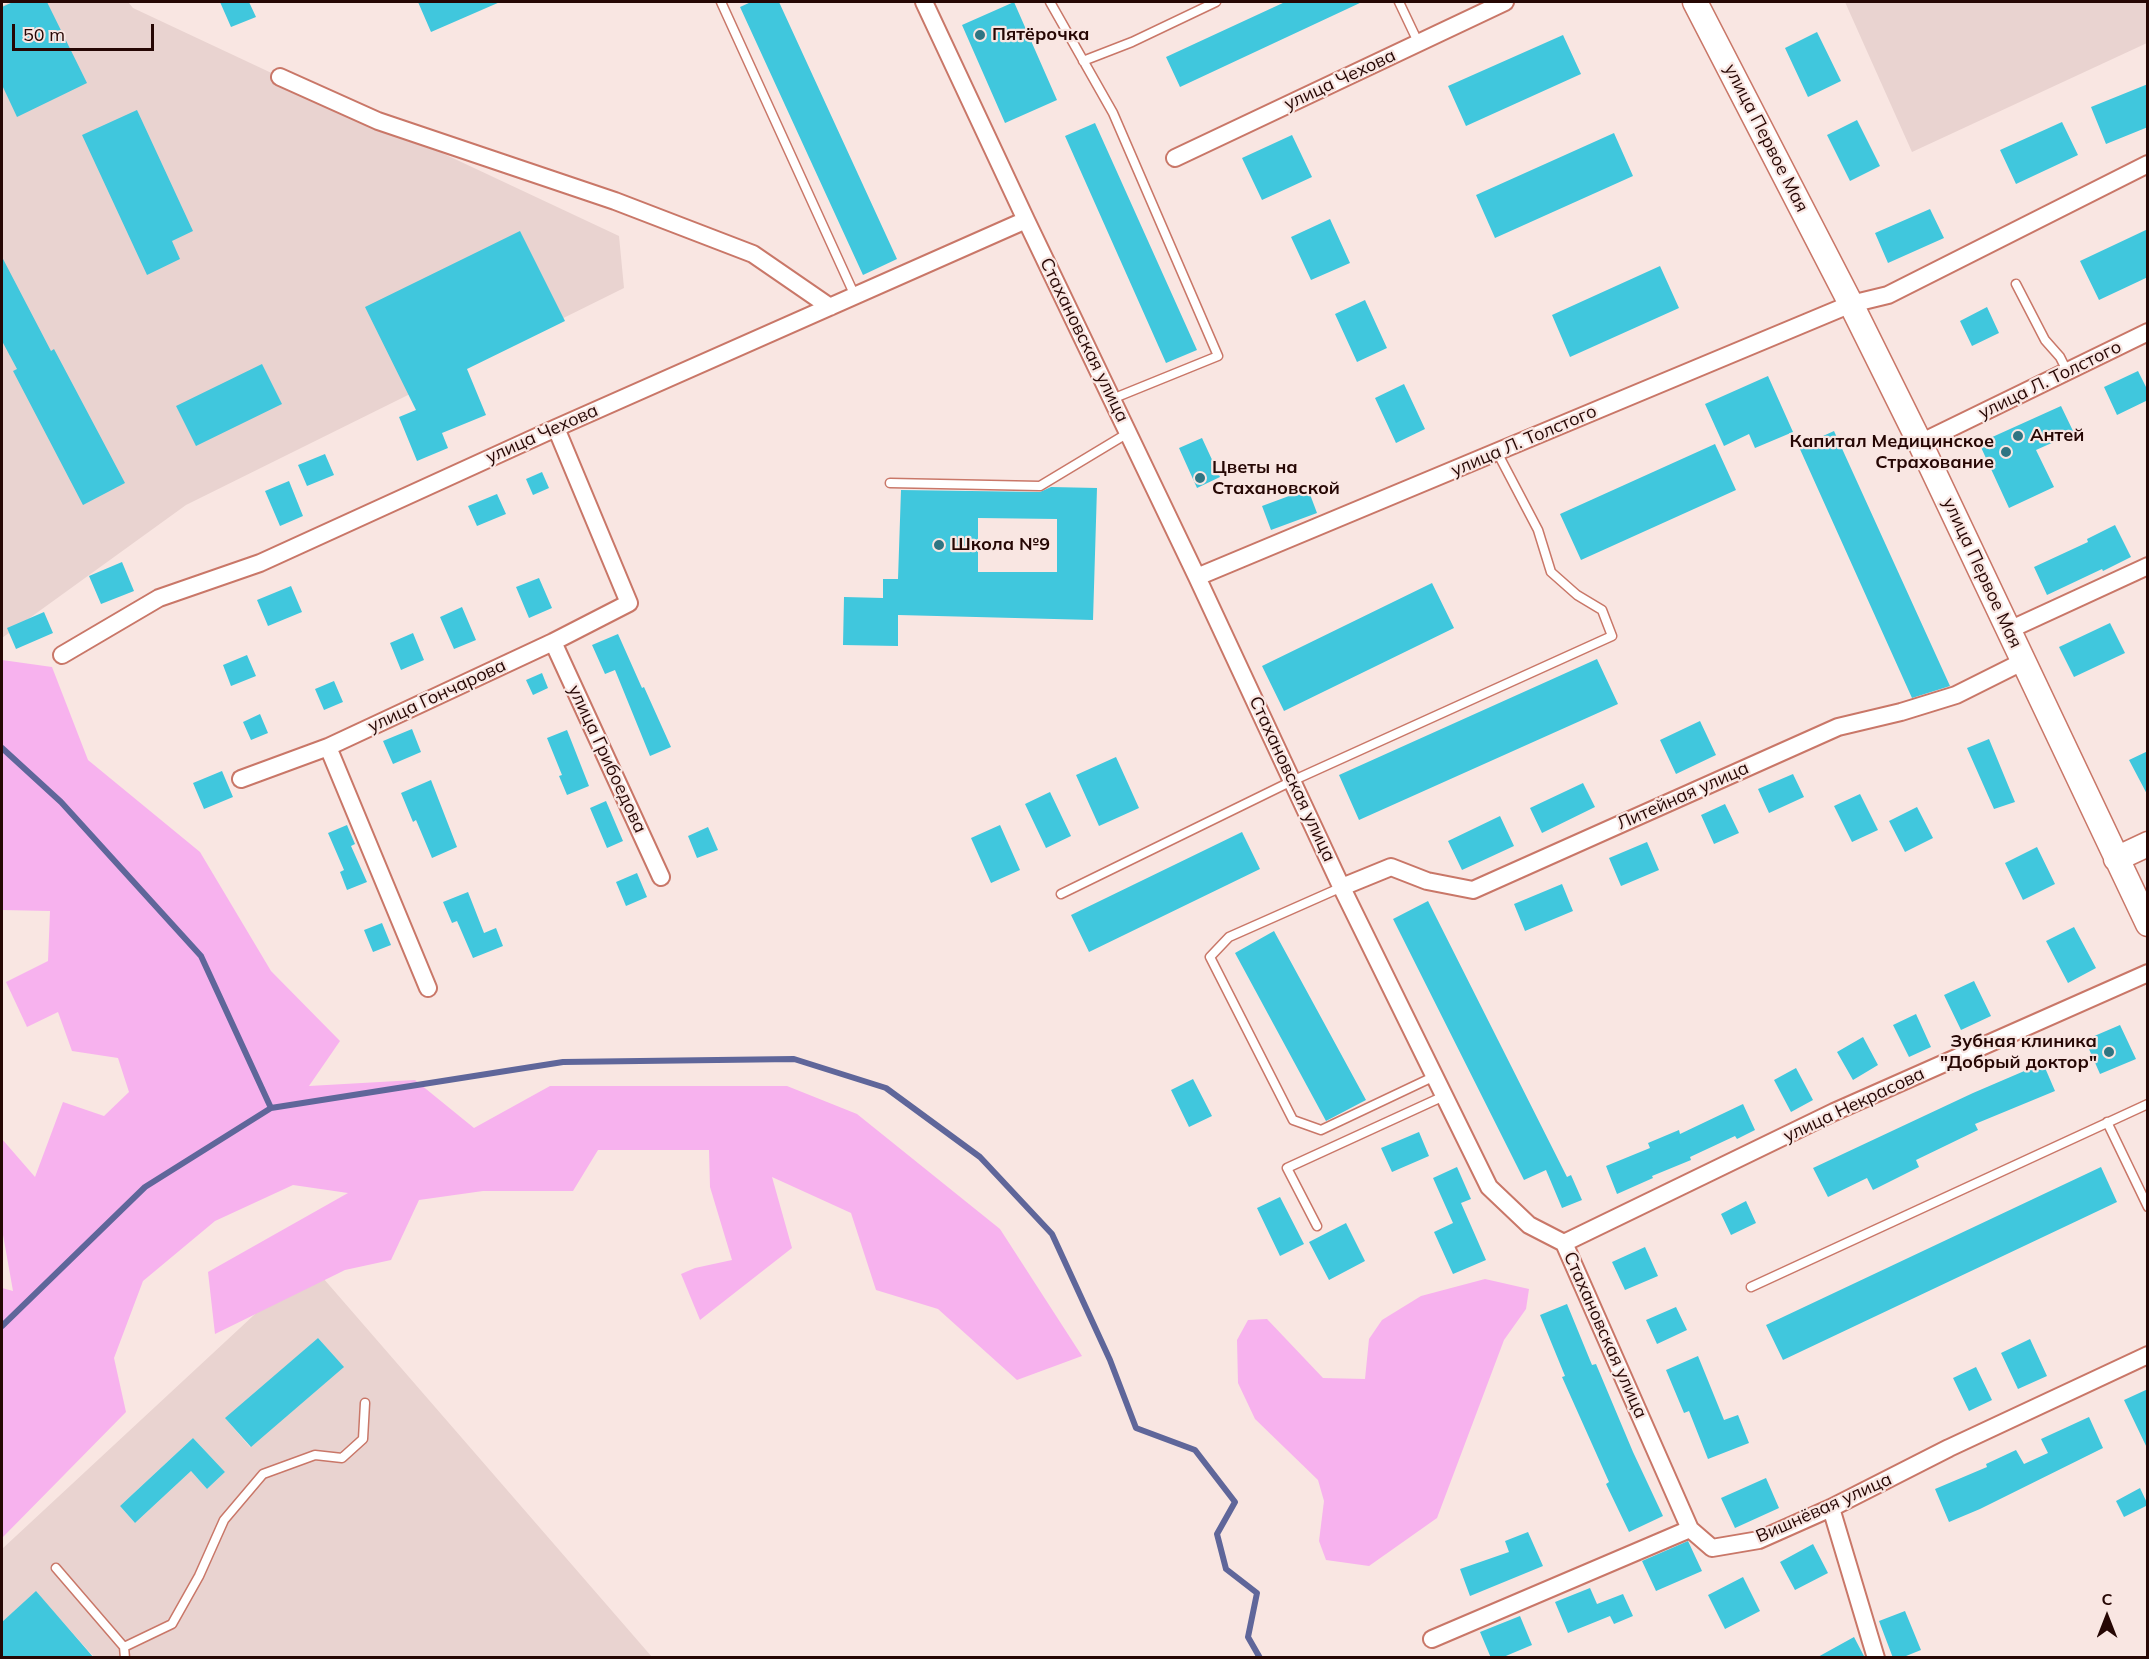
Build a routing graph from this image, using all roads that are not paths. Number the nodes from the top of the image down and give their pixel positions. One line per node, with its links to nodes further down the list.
1 (721, 2): 15 (lane)
2 (925, 2): 13 (street, Стахановская улица)
3 (1050, 2): 9 (lane)
4 (1216, 2): 9 (lane)
5 (1399, 2): 8 (lane)
6 (1505, 2): 8 (street, улица Чехова)
7 (1695, 2): 16 (street, улица Первое Мая)
8 (1419, 42): 11 (street, улица Чехова)
9 (1083, 61): 20 (lane)
10 (280, 77): 17 (street)
11 (1175, 158)
12 (2148, 164): 16 (street, улица Л. Толстого)
13 (1026, 220): 15 (street, улица Чехова); 20 (street, Стахановская улица)
14 (2016, 284): 19 (lane)
15 (855, 296): 17 (street, улица Чехова)
16 (1851, 304): 23 (street, улица Первое Мая); 24 (street, улица Л. Толстого)
17 (830, 307): 21 (street, улица Чехова)
18 (2148, 332): 19 (street, улица Л. Толстого)
19 (2067, 371): 23 (street, улица Л. Толстого)
20 (1112, 399): 22 (street, Стахановская улица)
21 (556, 428): 29 (street, улица Гончарова); 30 (street, улица Чехова)
22 (1128, 433): 25 (lane); 27 (street, Стахановская улица)
23 (1920, 443): 28 (street, улица Первое Мая)
24 (1497, 452): 27 (street, улица Л. Толстого); 34 (lane)
25 (890, 483)
26 (2148, 566): 28 (street)
27 (1197, 577): 34 (street, Стахановская улица)
28 (2009, 630): 31 (street, улица Первое Мая)
29 (553, 642): 32 (street, улица Гончарова); 37 (street, улица Грибоедова)
30 (62, 655)
31 (2024, 661): 36 (street, улица Первое Мая); 38 (street, Литейная улица)
32 (328, 747): 33 (street, улица Гончарова); 42 (street)
33 (241, 779)
34 (1292, 781): 38 (street, Стахановская улица); 39 (lane)
35 (2148, 844): 36 (street)
36 (2116, 859): 40 (street, улица Первое Мая)
37 (661, 877)
38 (1342, 887): 43 (street, Стахановская улица); 43 (lane)
39 (1061, 894)
40 (2148, 924)
41 (2148, 973): 49 (street, улица Некрасова)
42 (428, 988)
43 (1435, 1076): 44 (street, Стахановская улица)
44 (1444, 1096): 48 (lane); 49 (street, Стахановская улица)
45 (2148, 1104): 46 (lane)
46 (2107, 1122): 47 (lane); 50 (lane)
47 (2148, 1207)
48 (1317, 1226)
49 (1564, 1243): 54 (street, Стахановская улица)
50 (1751, 1287)
51 (2148, 1355): 53 (street, Вишнёвая улица)
52 (365, 1403): 57 (lane)
53 (1832, 1508): 54 (street, Вишнёвая улица); 59 (street)
54 (1690, 1529): 56 (street)
55 (56, 1568): 57 (lane)
56 (1432, 1638)
57 (124, 1647): 58 (lane)
58 (124, 1658)
59 (1876, 1658)

